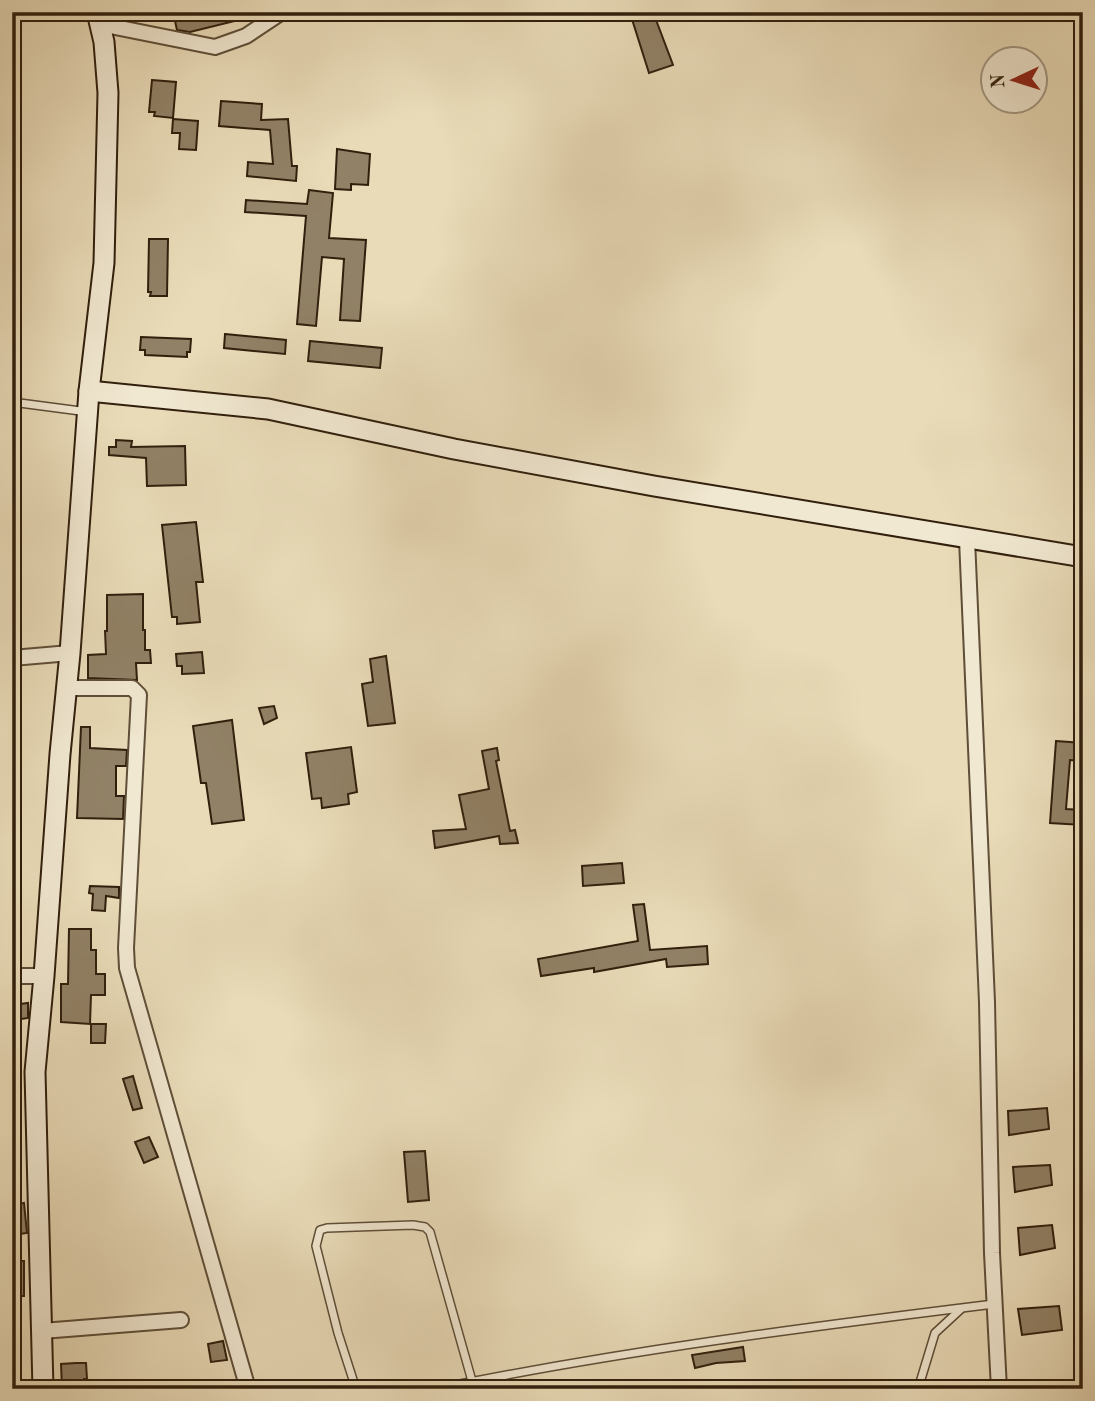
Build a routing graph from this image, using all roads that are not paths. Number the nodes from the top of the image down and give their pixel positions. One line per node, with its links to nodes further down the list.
1 (282, 12): 2 (street)
2 (98, 18): 3 (street)
3 (89, 390): 5 (street); 6 (street)
4 (12, 402): 5 (lane)
5 (88, 412): 8 (street)
6 (967, 539): 7 (street); 13 (street)
7 (1083, 557)
8 (70, 653): 9 (street); 10 (street)
9 (12, 658)
10 (66, 688): 12 (street); 19 (street)
11 (12, 976): 12 (street)
12 (44, 976): 16 (street)
13 (995, 1304): 14 (lane); 23 (street)
14 (962, 1308): 17 (lane); 22 (lane)
15 (181, 1320): 16 (street)
16 (42, 1331): 18 (street)
17 (472, 1381): 20 (lane); 21 (lane)
18 (43, 1389)
19 (248, 1389)
20 (356, 1389)
21 (435, 1389)
22 (918, 1389)
23 (999, 1389)

